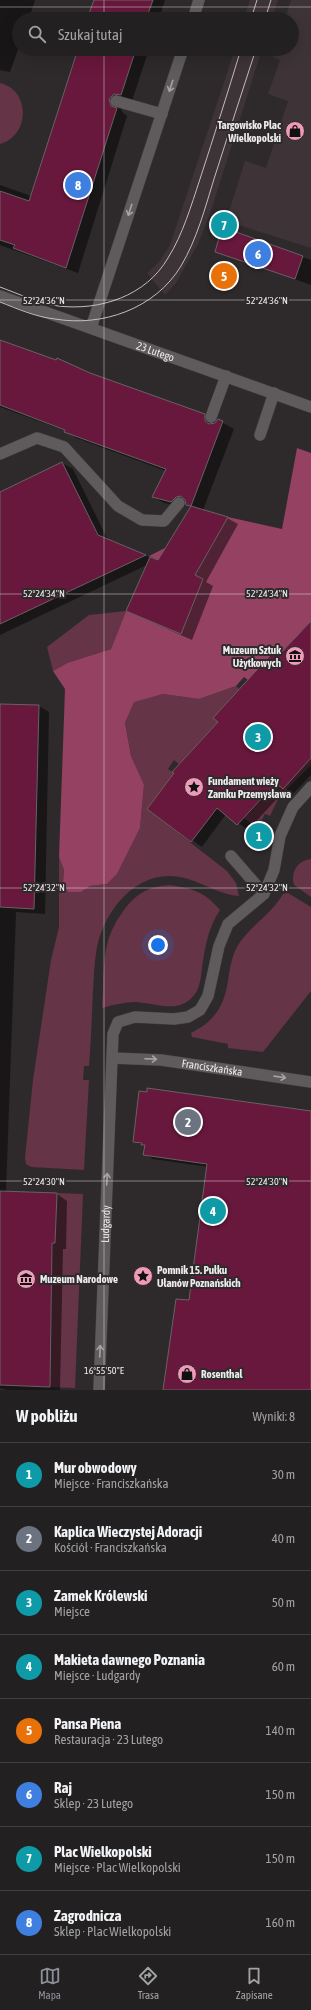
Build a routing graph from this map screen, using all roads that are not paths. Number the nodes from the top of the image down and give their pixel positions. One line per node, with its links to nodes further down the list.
1 (199, 0): 2 (street)
2 (195, 12)
3 (181, 56): 5 (street, one-way to 5)
4 (116, 101): 5 (street)
5 (162, 114): 7 (street, one-way to 7)
6 (0, 296): 7 (street, 23 Lutego)
7 (91, 328): 8 (street, 23 Lutego)
8 (226, 376): 9 (street, 23 Lutego); 11 (street)
9 (274, 393): 10 (street, 23 Lutego); 12 (street)
10 (311, 407)
11 (212, 417)
12 (260, 435)
13 (0, 454): 14 (street)
14 (179, 503)
15 (311, 787): 17 (street)
16 (231, 856): 17 (street)
17 (264, 894): 18 (street, Ludgardy)
18 (112, 1058): 19 (street, Franciszkańska, one-way to 19); 20 (street, Ludgardy, one-way to 18)
19 (311, 1082)
20 (99, 1390)

